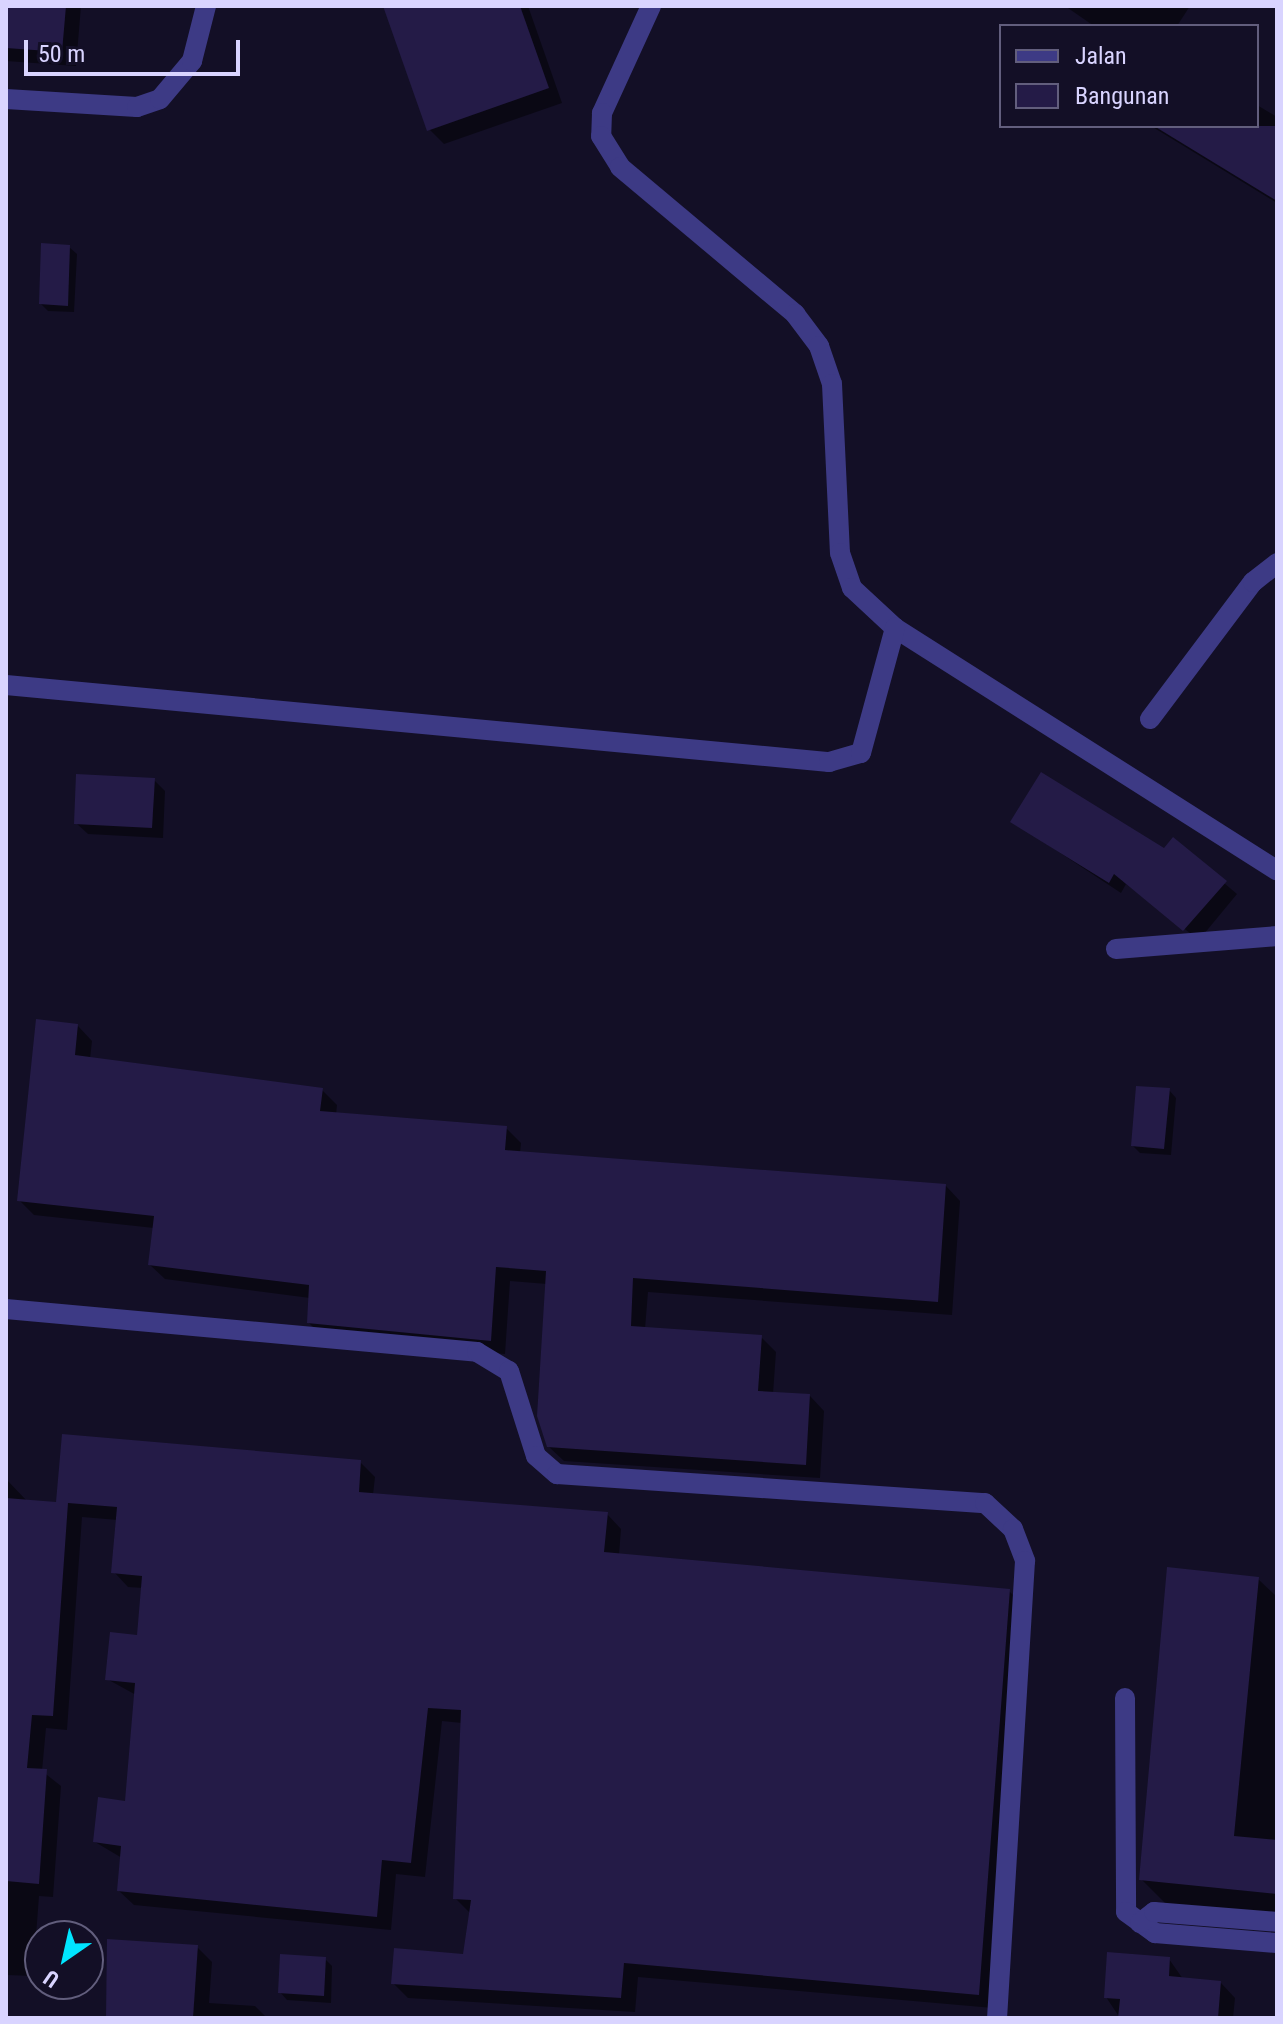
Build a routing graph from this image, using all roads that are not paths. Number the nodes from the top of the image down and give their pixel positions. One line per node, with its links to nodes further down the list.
1 (206, 6): 3 (street)
2 (651, 6): 5 (street)
3 (6, 99)
4 (1277, 563): 7 (street)
5 (895, 628): 6 (street); 8 (street)
6 (6, 685)
7 (1150, 719)
8 (1277, 870)
9 (1277, 936): 10 (street)
10 (1116, 949)
11 (6, 1309): 16 (street)
12 (1125, 1698): 14 (street)
13 (1277, 1922): 14 (street)
14 (1140, 1923): 15 (street)
15 (1277, 1943)
16 (997, 2018)

